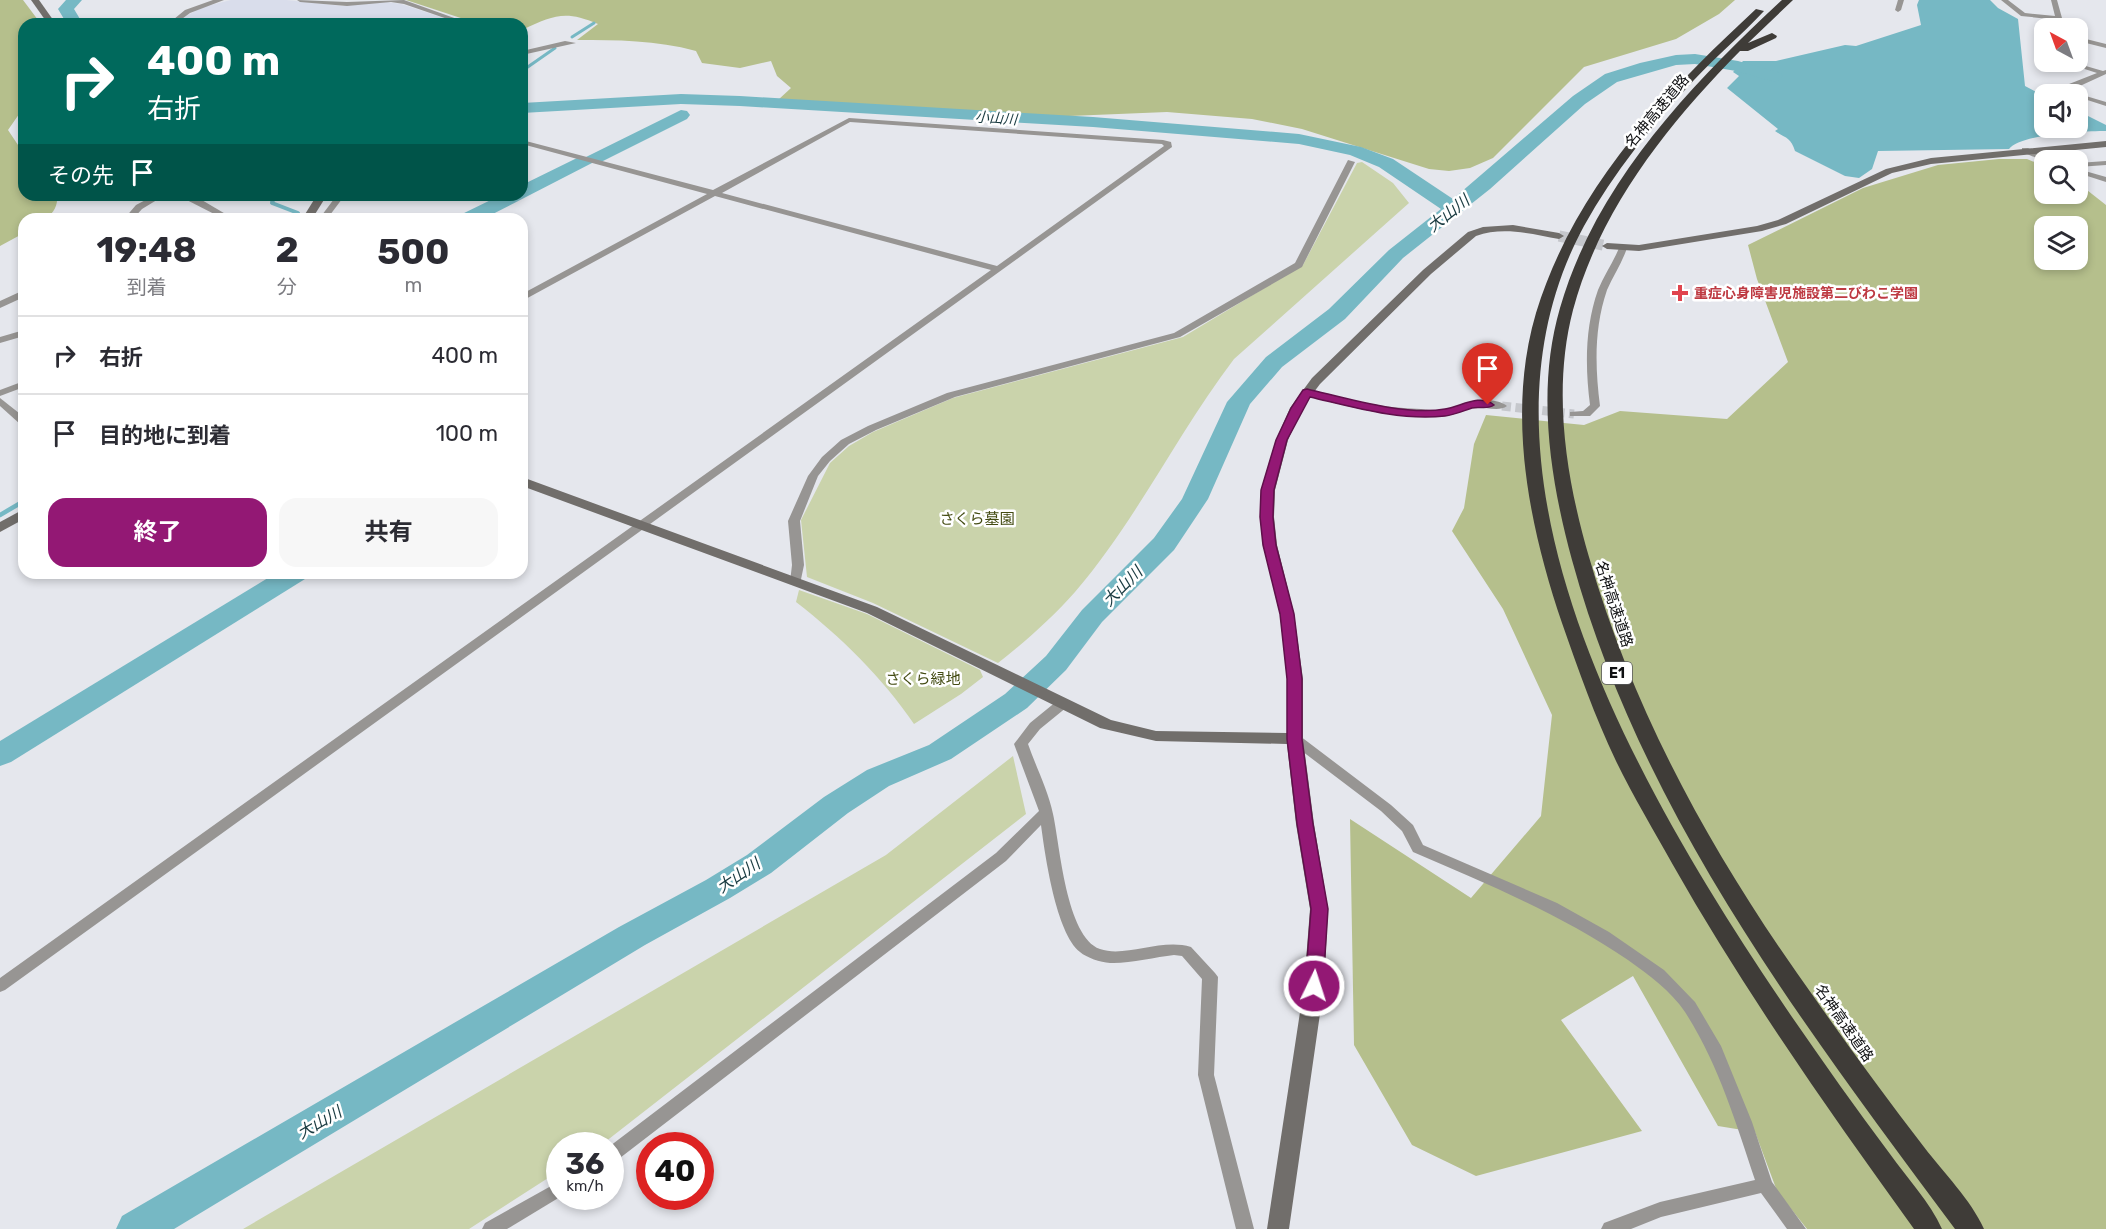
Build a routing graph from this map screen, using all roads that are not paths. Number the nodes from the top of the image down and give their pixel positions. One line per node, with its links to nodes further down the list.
1 (35, 0): 11 (street)
2 (221, 0): 12 (street)
3 (300, 0): 13 (street)
4 (1762, 0): 14 (highway)
5 (1771, 0): 14 (highway, 名神高速道路 / E1)
6 (1788, 0): 22 (highway, 名神高速道路 / E1)
7 (1901, 0): 10 (street)
8 (2004, 0): 9 (street)
9 (2054, 0)
10 (1898, 10)
11 (48, 18)
12 (177, 18)
13 (451, 18)
14 (1737, 31): 22 (highway, 名神高速道路 / E1)
15 (1772, 36): 22 (highway)
16 (2088, 42): 19 (street)
17 (573, 43): 20 (street)
18 (528, 44): 20 (street)
19 (2106, 46)
20 (538, 48): 21 (street)
21 (528, 51)
22 (1715, 63): 77 (highway, 名神高速道路 / E1); 78 (highway, 名神高速道路 / E1)
23 (2088, 68): 24 (street)
24 (2104, 72): 25 (street)
25 (2076, 84)
26 (2088, 99): 27 (street)
27 (2106, 105)
28 (528, 144): 37 (street)
29 (2106, 144): 30 (street)
30 (2025, 150): 31 (street); 44 (street)
31 (2034, 154)
32 (1351, 162): 64 (street)
33 (2106, 163): 34 (street)
34 (2088, 164)
35 (2088, 174): 36 (street)
36 (2106, 180)
37 (714, 193): 45 (street); 45 (street); 46 (street)
38 (150, 201): 40 (street)
39 (197, 201): 41 (street)
40 (134, 213)
41 (219, 213)
42 (1558, 236): 53 (street)
43 (1606, 246): 44 (street)
44 (1623, 248): 57 (street)
45 (999, 268): 62 (street)
46 (528, 295)
47 (18, 296): 48 (street)
48 (0, 305)
49 (18, 335): 50 (street)
50 (0, 340)
51 (18, 386): 52 (street)
52 (0, 393)
53 (1307, 393): 55 (street); 66 (street)
54 (0, 401): 56 (street)
55 (1502, 406)
56 (12, 412): 58 (street); 59 (street)
57 (1574, 414)
58 (18, 417)
59 (0, 418)
60 (528, 483): 62 (street)
61 (18, 517): 63 (street)
62 (642, 525): 64 (street); 68 (street)
63 (0, 528)
64 (796, 582): 65 (street)
65 (1060, 703): 66 (street); 67 (street)
66 (1295, 739): 70 (street); 74 (street)
67 (1046, 812): 69 (street); 73 (street)
68 (0, 986)
69 (624, 1145)
70 (1765, 1185): 75 (street); 76 (street)
71 (546, 1196): 72 (street)
72 (491, 1229)
73 (1245, 1229)
74 (1278, 1229)
75 (1610, 1229)
76 (1797, 1229)
77 (1929, 1229)
78 (1971, 1229)

